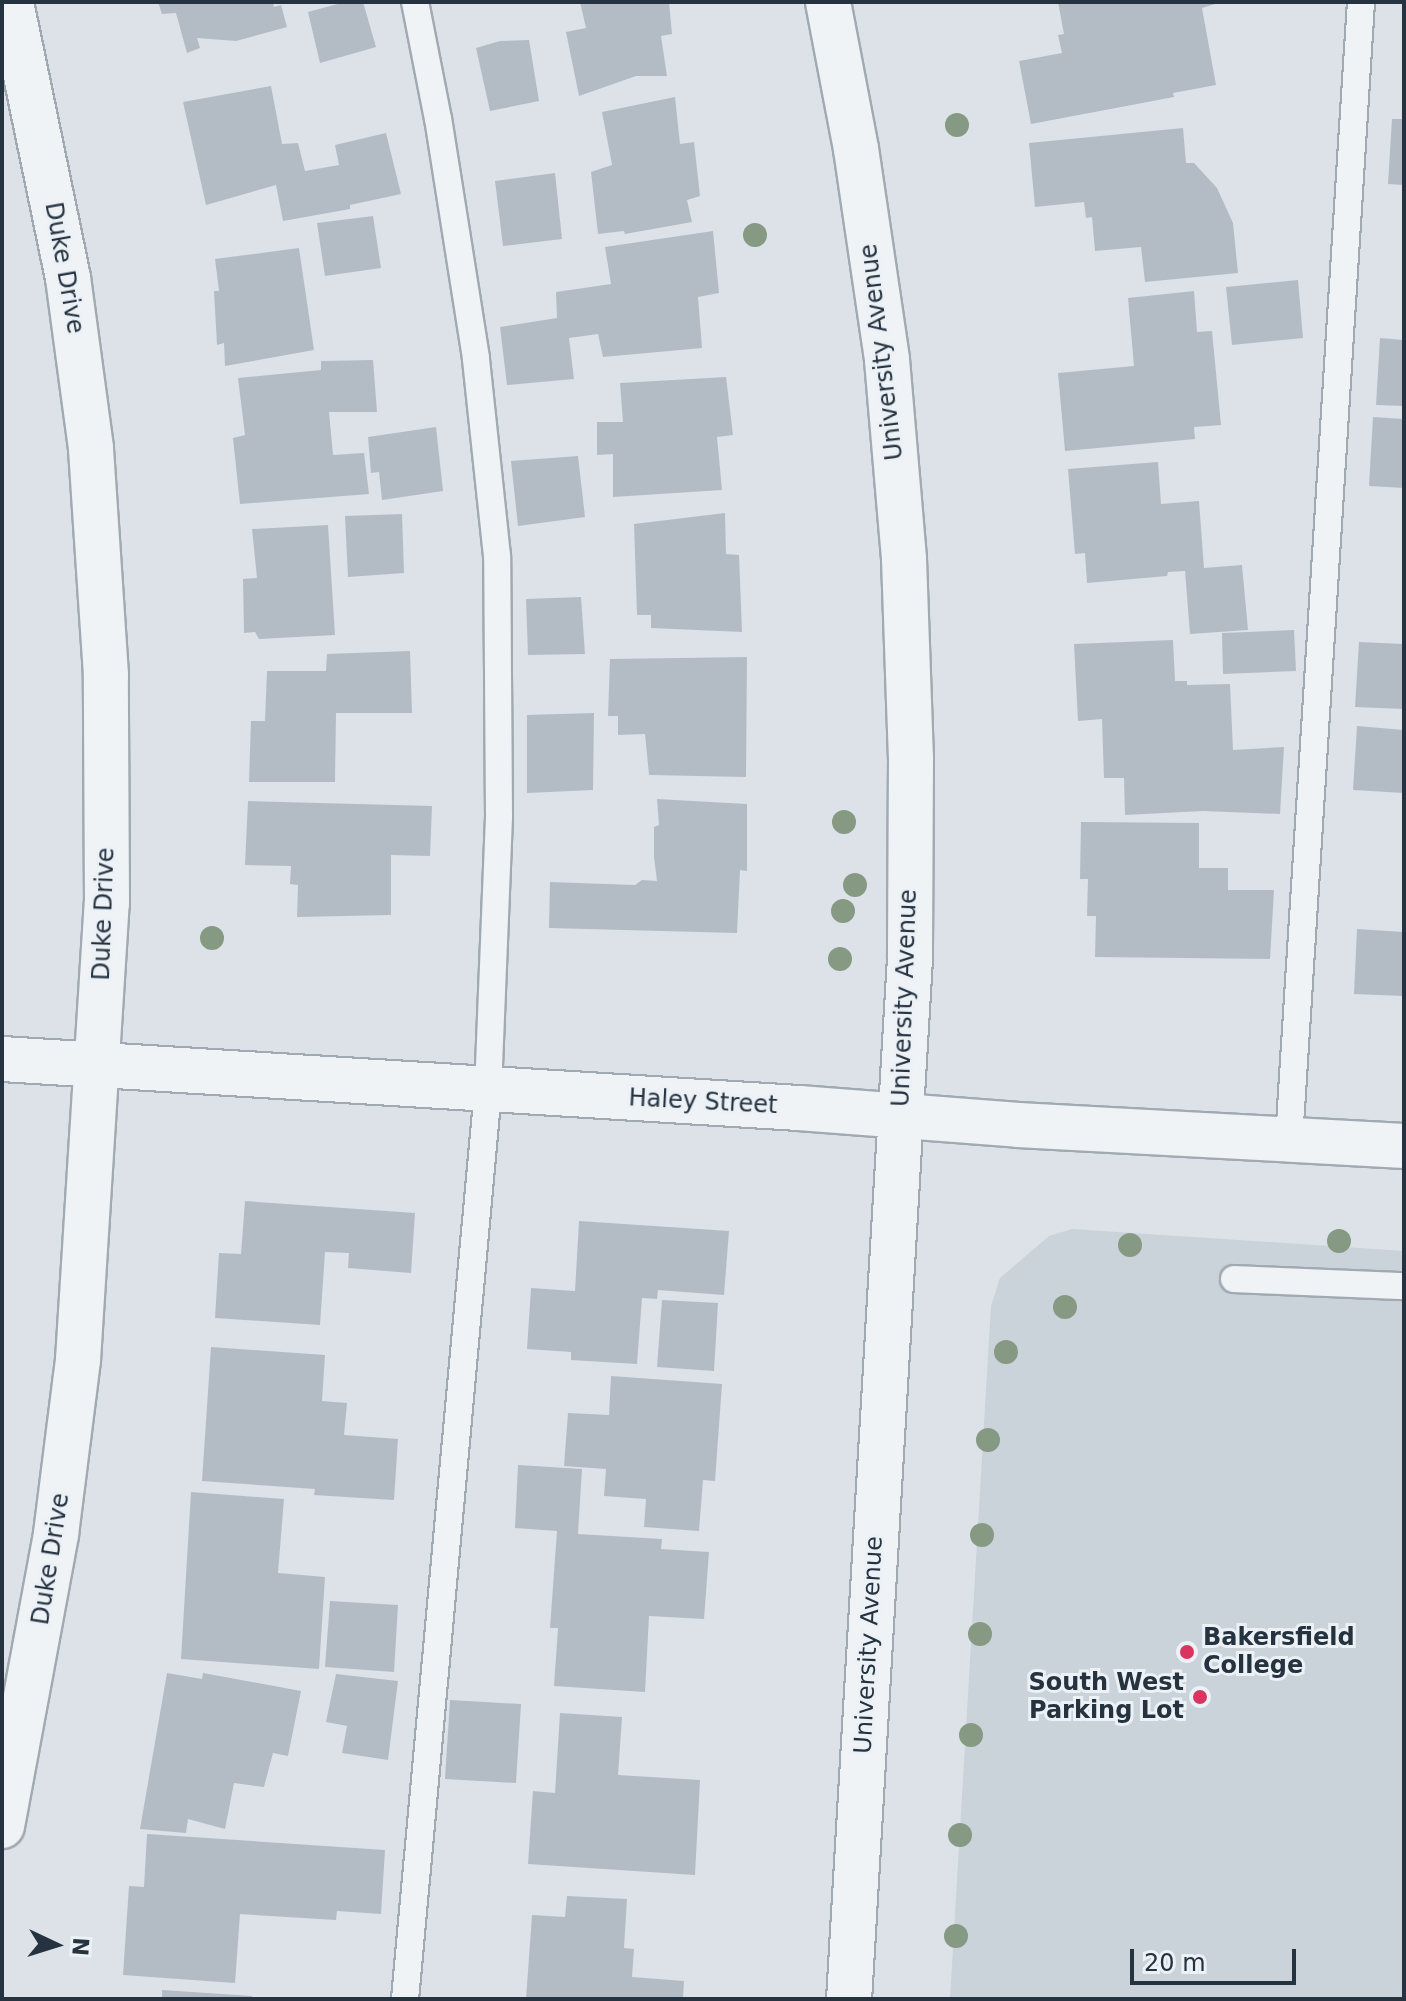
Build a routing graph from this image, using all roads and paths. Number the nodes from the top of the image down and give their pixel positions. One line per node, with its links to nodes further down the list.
1 (11, 2): 6 (street, Duke Drive)
2 (415, 2): 7 (lane)
3 (828, 2): 8 (street, University Avenue)
4 (1361, 2): 9 (lane)
5 (2, 1059): 6 (street, Haley Street)
6 (97, 1065): 7 (street, Haley Street); 13 (street, Duke Drive)
7 (488, 1091): 8 (street, Haley Street); 14 (lane)
8 (900, 1118): 9 (street, Haley Street); 15 (street, University Avenue)
9 (1289, 1140): 10 (street, Haley Street)
10 (1404, 1146)
11 (1234, 1279): 12 (lane)
12 (1404, 1286)
13 (2, 1826)
14 (405, 1999)
15 (849, 1999)

